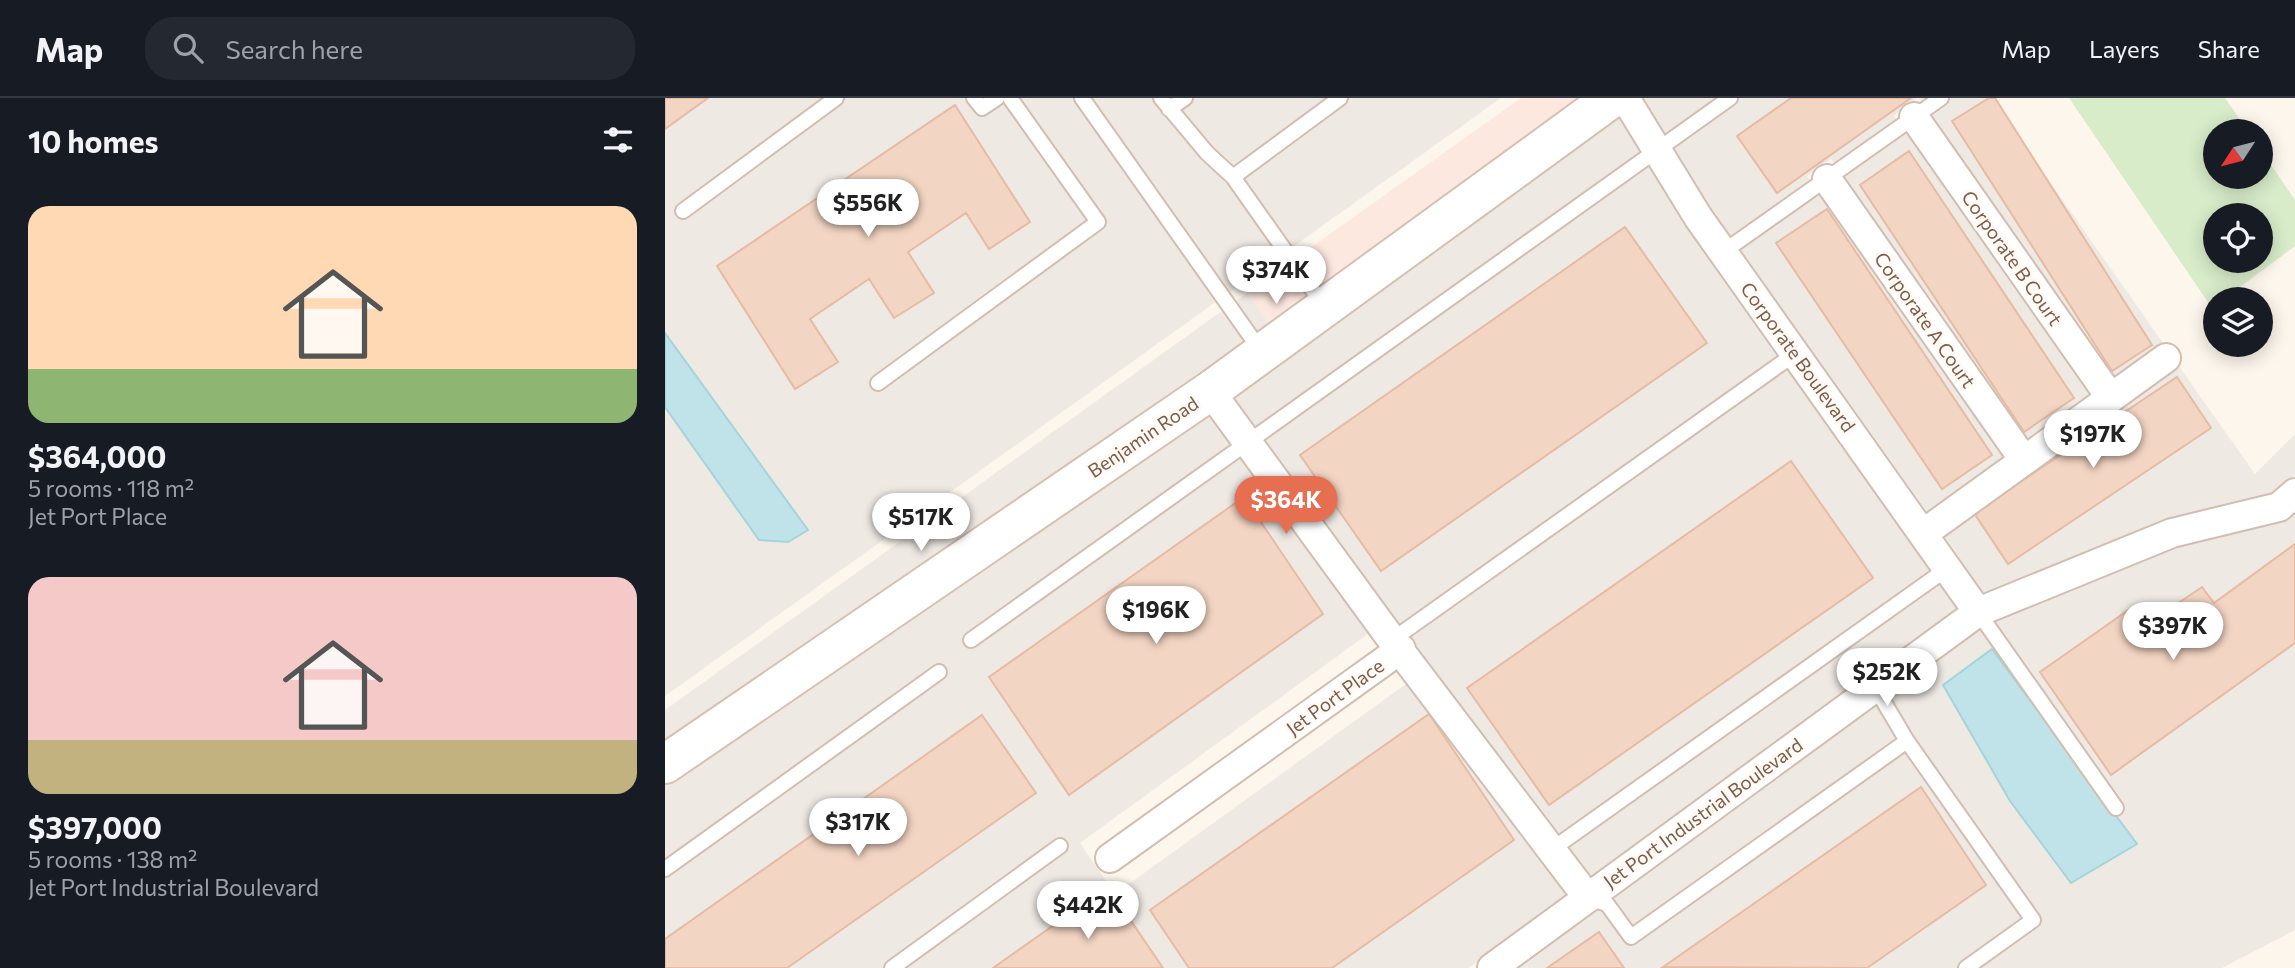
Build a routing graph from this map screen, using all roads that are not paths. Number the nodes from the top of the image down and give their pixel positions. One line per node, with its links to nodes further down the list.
1 (836, 98): 17 (lane)
2 (974, 98): 3 (lane)
3 (997, 98)
4 (1010, 98): 23 (lane)
5 (1082, 98): 20 (lane)
6 (1185, 98): 12 (lane)
7 (1340, 98): 15 (lane)
8 (1612, 98): 19 (street, Benjamin Road)
9 (1625, 98): 14 (street, Corporate Boulevard)
10 (1730, 98): 14 (lane)
11 (1941, 98): 13 (lane)
12 (1165, 104): 15 (lane)
13 (1914, 117): 16 (lane); 25 (street, Corporate B Court)
14 (1656, 152): 18 (street, Corporate Boulevard); 26 (lane)
15 (1233, 177): 19 (lane)
16 (1827, 179): 18 (lane); 27 (street, Corporate A Court)
17 (683, 211)
18 (1723, 252): 21 (street, Corporate Boulevard)
19 (1325, 307): 20 (street, Benjamin Road)
20 (1262, 353): 24 (street, Benjamin Road)
21 (1796, 353): 29 (street, Corporate Boulevard); 33 (lane)
22 (2166, 358): 25 (street)
23 (878, 383)
24 (1210, 391): 26 (street, Jet Port Place); 37 (street, Benjamin Road)
25 (2111, 398): 27 (street)
26 (1248, 443): 32 (lane); 33 (street, Jet Port Place)
27 (2024, 460): 29 (street)
28 (2295, 493): 31 (street, Jet Port Industrial Boulevard)
29 (1924, 533): 30 (street, Corporate Boulevard)
30 (1948, 568): 31 (street, Corporate Boulevard); 40 (lane)
31 (1978, 612): 35 (street, Jet Port Industrial Boulevard); 38 (lane)
32 (971, 640)
33 (1397, 644): 40 (street); 41 (street, Jet Port Place)
34 (939, 672): 42 (lane)
35 (1875, 687): 36 (lane); 43 (street, Jet Port Industrial Boulevard)
36 (1907, 741): 43 (lane); 46 (lane)
37 (665, 764)
38 (2116, 808)
39 (1061, 846): 44 (lane)
40 (1551, 849): 43 (street)
41 (1110, 858)
42 (665, 869)
43 (1588, 898): 45 (street, Jet Port Industrial Boulevard)
44 (892, 968)
45 (1492, 968)
46 (1966, 968)

